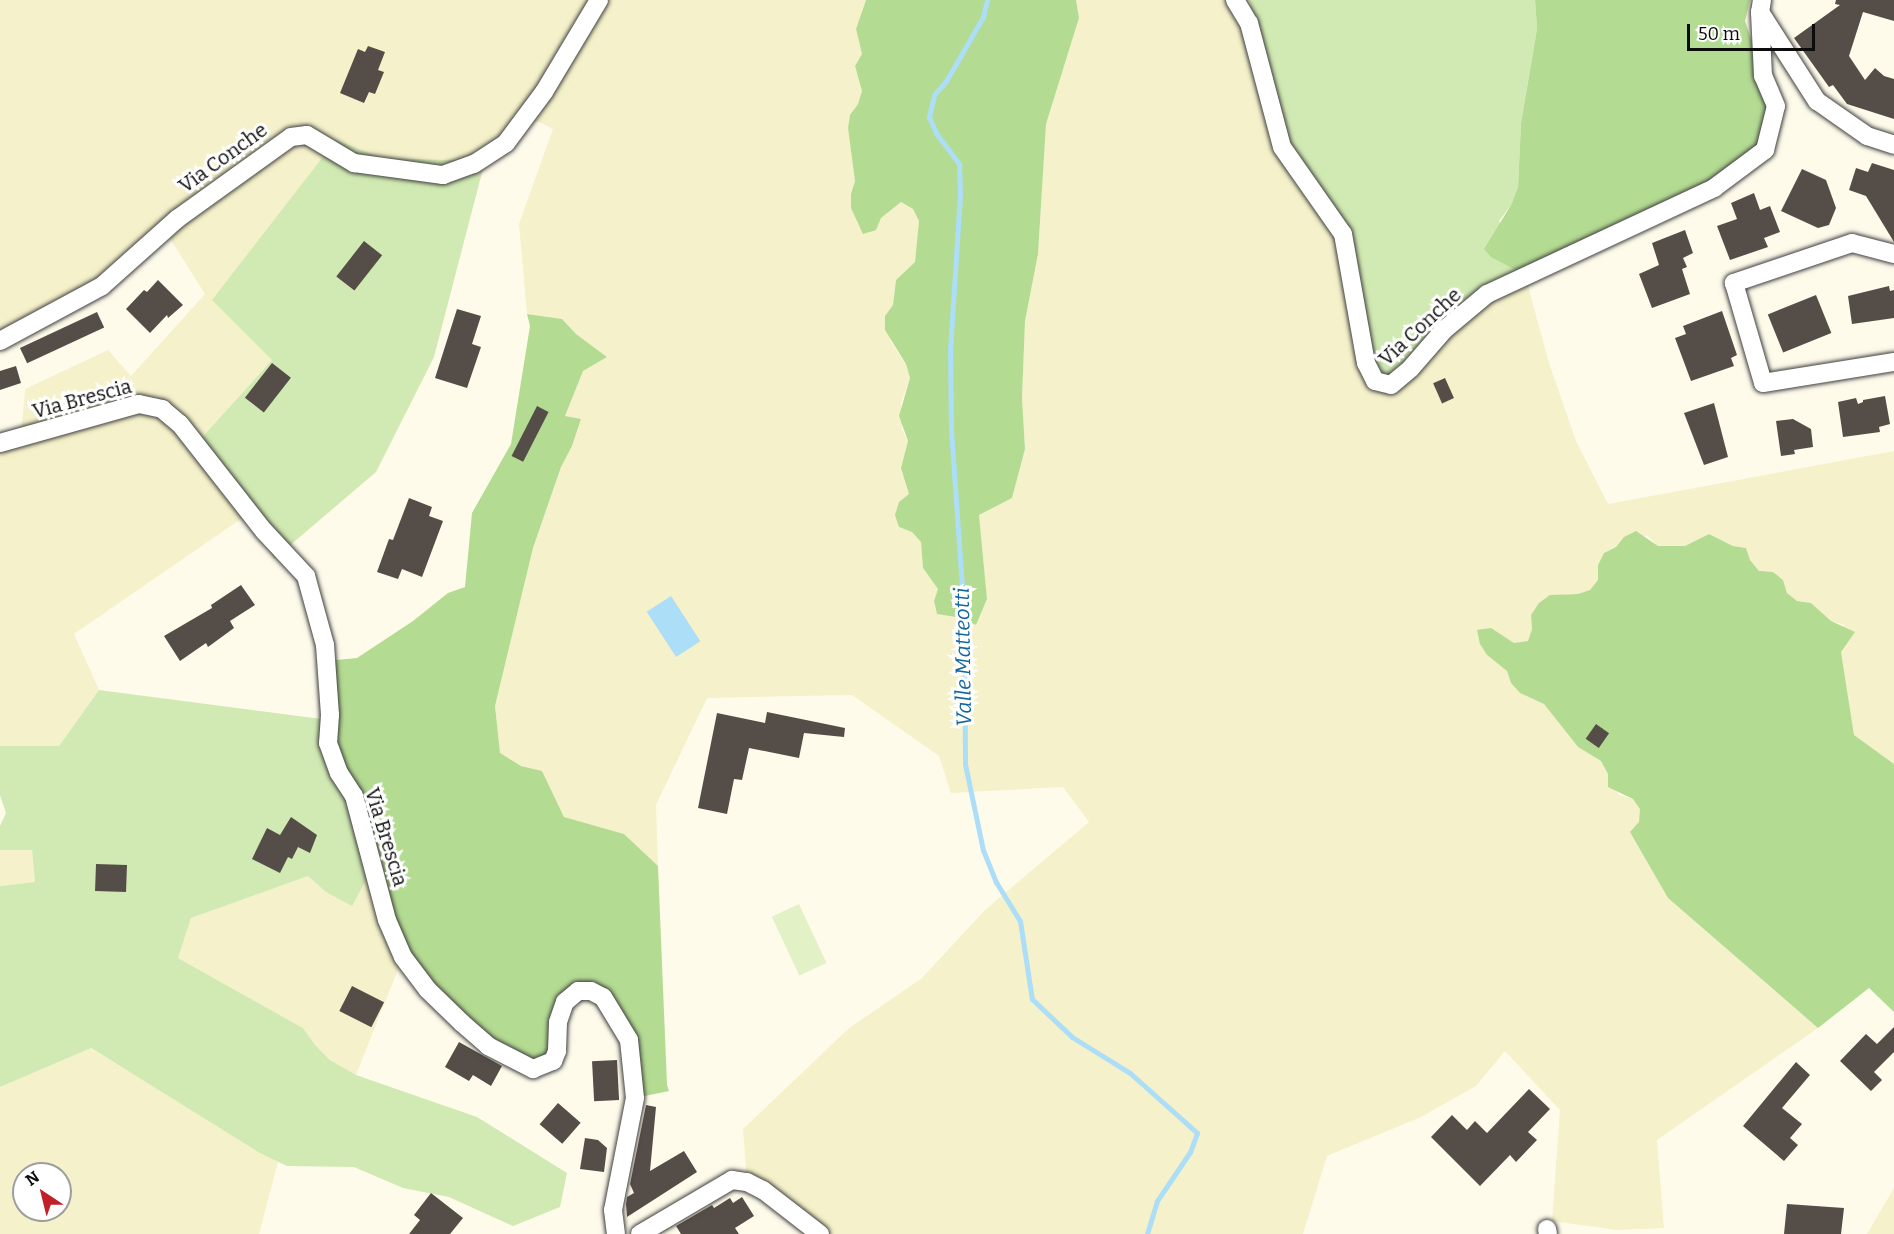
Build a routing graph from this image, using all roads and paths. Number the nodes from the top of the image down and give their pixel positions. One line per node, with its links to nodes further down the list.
1 (599, 0): 6 (street, Via Conche)
2 (1235, 0): 3 (street, Via Conche)
3 (1761, 6): 4 (street)
4 (1894, 145)
5 (1894, 254): 7 (street)
6 (0, 341)
7 (1894, 362)
8 (0, 443): 9 (street, Via Brescia)
9 (616, 1234)
10 (640, 1234): 11 (street)
11 (820, 1234)

